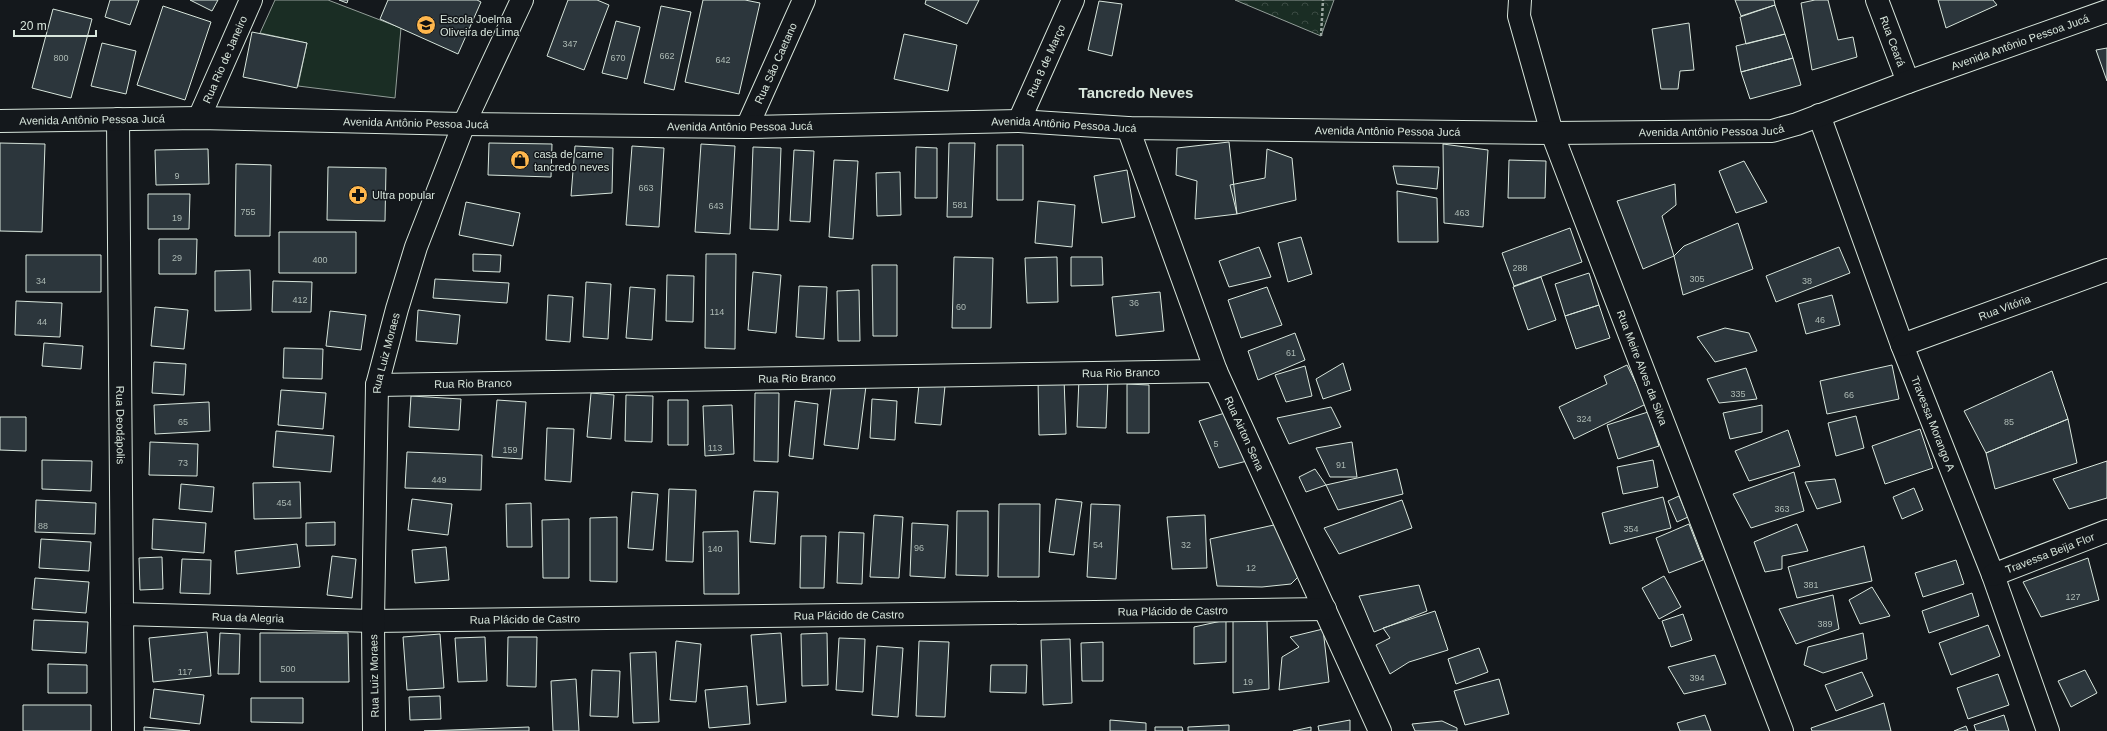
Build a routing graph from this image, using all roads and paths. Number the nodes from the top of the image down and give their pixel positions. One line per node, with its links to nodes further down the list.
1 (252, 0): 12 (street, Rua Rio de Janeiro)
2 (522, 0): 16 (street, Rua Luiz Moraes)
3 (804, 0): 17 (street, Rua São Caetano)
4 (1073, 0): 15 (street, Rua 8 de Março)
5 (1323, 0): 9 (path)
6 (1520, 0): 19 (street, Rua Meire Alves da Silva)
7 (1877, 0): 10 (street, Rua Ceará)
8 (2107, 11): 10 (street, Avenida Antônio Pessoa Jucá)
9 (1321, 36)
10 (1908, 82): 11 (street, Avenida Antônio Pessoa Jucá)
11 (1819, 115): 19 (street, Avenida Antônio Pessoa Jucá); 21 (street, Travessa Morango A)
12 (199, 118): 13 (street, Avenida Antônio Pessoa Jucá); 16 (street, Avenida Antônio Pessoa Jucá)
13 (118, 119): 14 (street, Avenida Antônio Pessoa Jucá); 27 (street, Rua Deodápolis)
14 (0, 121)
15 (1019, 121): 17 (street, Avenida Antônio Pessoa Jucá); 18 (street, Avenida Antônio Pessoa Jucá)
16 (464, 124): 17 (street, Avenida Antônio Pessoa Jucá); 23 (street, Rua Luiz Moraes)
17 (747, 127)
18 (1128, 128): 19 (street, Avenida Antônio Pessoa Jucá); 22 (street, Rua Airton Sena)
19 (1552, 133): 32 (street, Rua Meire Alves da Silva)
20 (2107, 270): 21 (street, Rua Vitória)
21 (1902, 345): 25 (street, Travessa Morango A)
22 (1216, 371): 23 (street, Rua Rio Branco); 26 (street, Rua Airton Sena)
23 (377, 385): 28 (street, Rua Luiz Moraes)
24 (2107, 531): 25 (street, Travessa Beija Flor)
25 (1993, 575): 33 (street, Travessa Morango A)
26 (1325, 609): 28 (street, Rua Plácido de Castro); 31 (street, Rua Airton Sena)
27 (122, 614): 28 (street, Rua da Alegria); 29 (street, Rua Deodápolis)
28 (373, 621): 30 (street, Rua Luiz Moraes)
29 (124, 731)
30 (374, 731)
31 (1380, 731)
32 (1782, 731)
33 (2048, 731)

